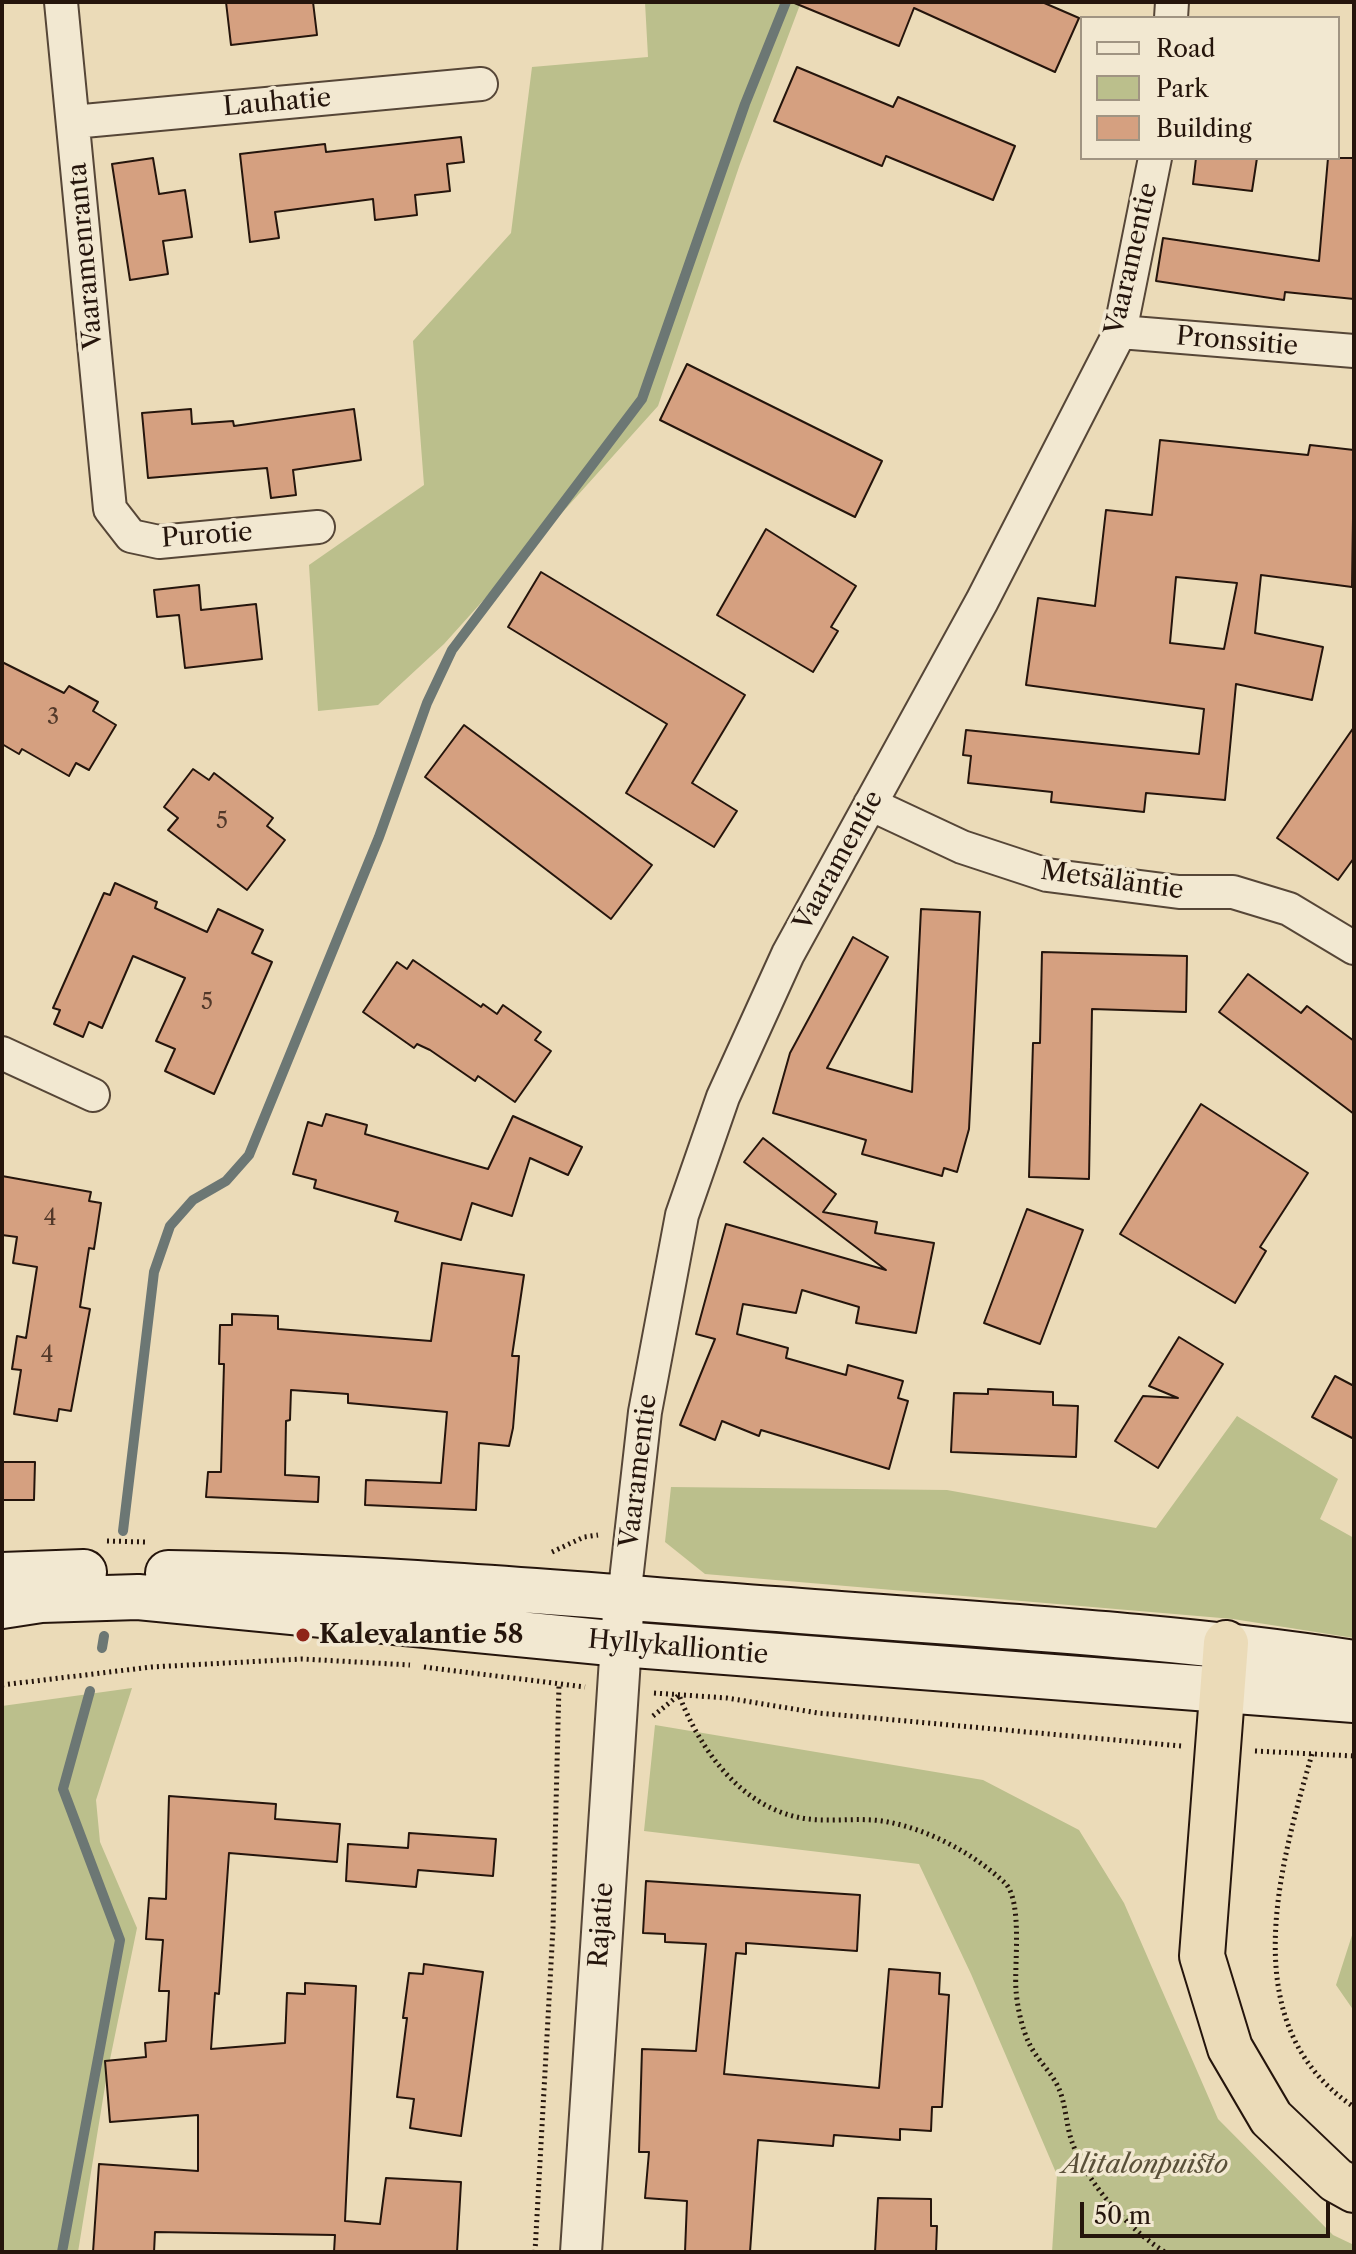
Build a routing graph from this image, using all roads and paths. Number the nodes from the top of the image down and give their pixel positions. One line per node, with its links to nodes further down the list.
1 (61, 2): 3 (street, Vaaramenranta)
2 (481, 84): 3 (street, Lauhatie)
3 (73, 122): 7 (street, Vaaramenranta)
4 (1155, 160): 5 (street, Vaaramentie)
5 (1120, 332): 6 (street, Pronssitie); 9 (street, Vaaramentie)
6 (1354, 351)
7 (110, 509): 8 (street, Purotie)
8 (318, 527)
9 (870, 804): 10 (street, Metsäläntie); 14 (street, Vaaramentie)
10 (1354, 948)
11 (2, 1053): 12 (street)
12 (93, 1095)
13 (2, 1575): 14 (main road, Hyllykalliontie)
14 (624, 1598): 16 (main road, Hyllykalliontie); 17 (street, Rajatie)
15 (2, 1606): 17 (main road, Hyllykalliontie)
16 (1226, 1643): 18 (main road, Hyllykalliontie); 22 (highway)
17 (621, 1644): 22 (main road, Hyllykalliontie); 33 (street, Rajatie)
18 (1354, 1663)
19 (559, 1684): 20 (path); 21 (path); 32 (path)
20 (2, 1685)
21 (584, 1687)
22 (1223, 1689): 25 (main road, Hyllykalliontie); 31 (highway)
23 (661, 1693): 24 (path)
24 (679, 1695): 26 (path); 34 (path)
25 (1354, 1700)
26 (1149, 1743)
27 (1275, 1752): 28 (path)
28 (1312, 1754): 29 (path); 30 (path)
29 (1354, 1756)
30 (1354, 2107)
31 (1354, 2190)
32 (535, 2252)
33 (581, 2252)
34 (1165, 2252)

